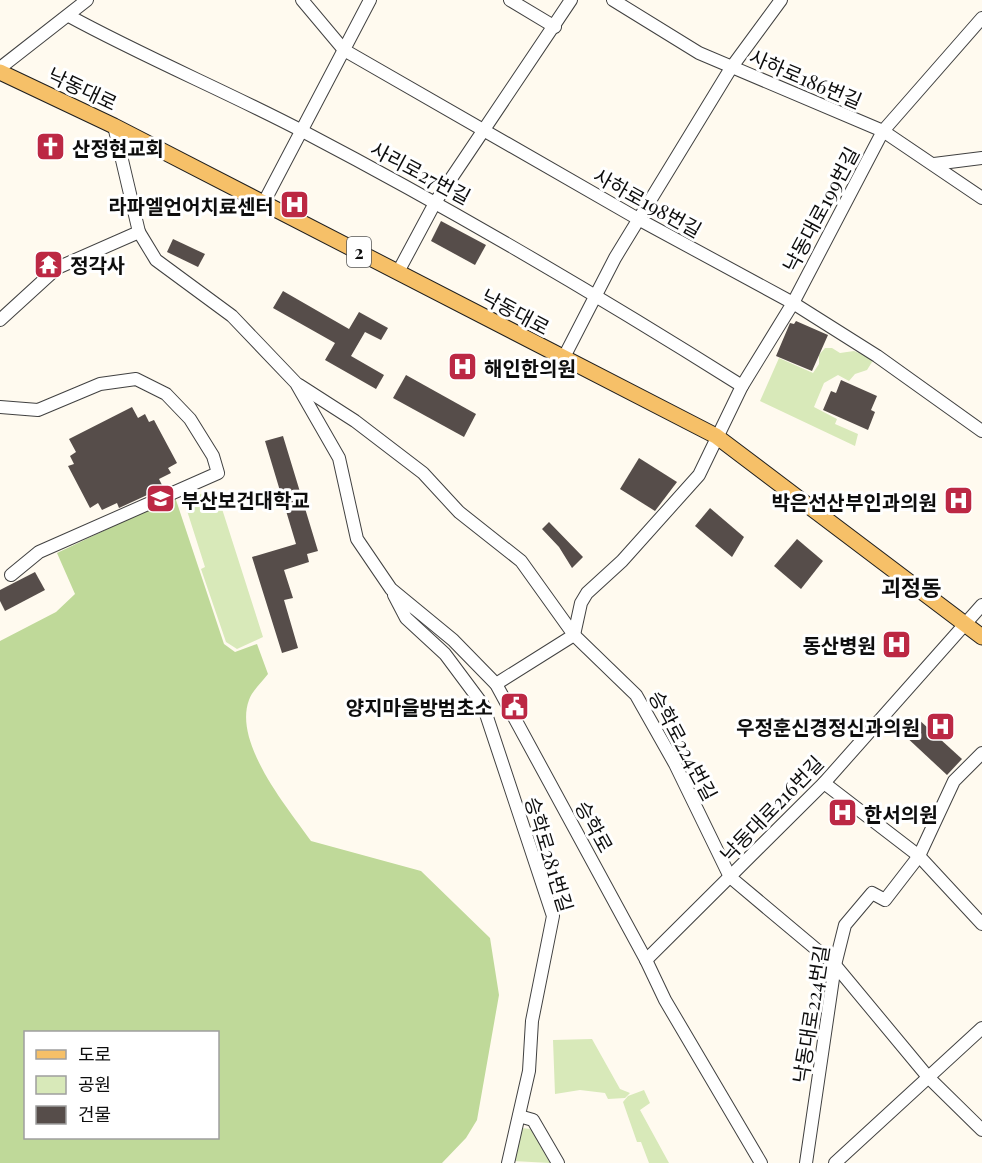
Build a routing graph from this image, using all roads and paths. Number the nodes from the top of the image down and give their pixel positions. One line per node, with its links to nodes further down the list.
1 (87, 0): 8 (street)
2 (302, 0): 11 (street, 사하로198번길)
3 (370, 0): 11 (street)
4 (510, 0): 10 (street)
5 (571, 0): 10 (street)
6 (612, 0): 12 (street, 사하로186번길)
7 (781, 0): 12 (street)
8 (69, 16): 13 (street); 15 (street, 사리로27번길)
9 (982, 18): 16 (street, 낙동대로199번길)
10 (555, 27): 17 (street)
11 (344, 50): 15 (street); 17 (street, 사하로198번길)
12 (731, 68): 16 (street, 사하로186번길); 23 (street)
13 (0, 70): 14 (main road, 낙동대로 / 2)
14 (114, 126): 22 (main road, 낙동대로 / 2); 24 (street)
15 (302, 131): 21 (street, 사리로27번길); 22 (street)
16 (883, 131): 19 (street, 사하로186번길); 27 (street, 낙동대로199번길)
17 (483, 132): 21 (street); 23 (street, 사하로198번길)
18 (982, 158): 19 (street)
19 (934, 164): 20 (street, 사하로186번길)
20 (982, 198)
21 (436, 201): 25 (street); 26 (street, 사리로27번길)
22 (263, 204): 25 (main road, 낙동대로 / 2)
23 (640, 220): 26 (street); 27 (street, 사하로198번길)
24 (139, 232): 28 (street); 30 (street)
25 (398, 272): 29 (main road, 낙동대로 / 2)
26 (595, 293): 29 (street); 31 (street, 사리로27번길)
27 (793, 303): 31 (street, 낙동대로199번길); 33 (street, 사하로198번길)
28 (0, 320)
29 (563, 359): 34 (main road, 낙동대로 / 2)
30 (296, 383): 36 (street, 승학로); 39 (street, 승학로224번길)
31 (742, 386): 34 (street, 낙동대로199번길)
32 (0, 407): 35 (street)
33 (982, 431)
34 (716, 435): 38 (main road, 낙동대로 / 2); 39 (street, 낙동대로199번길)
35 (11, 575)
36 (391, 589): 41 (street, 승학로); 51 (street, 승학로281번길)
37 (982, 604): 38 (street, 낙동대로216번길)
38 (966, 624): 40 (main road, 낙동대로 / 2); 43 (street, 낙동대로216번길)
39 (574, 636): 41 (street); 45 (street, 승학로224번길)
40 (982, 637)
41 (496, 684): 47 (street, 승학로)
42 (982, 753): 44 (street, 낙동대로224번길)
43 (824, 783): 44 (street); 45 (street, 낙동대로216번길)
44 (919, 856): 46 (street); 48 (street, 낙동대로224번길)
45 (730, 878): 47 (street, 낙동대로216번길); 48 (street, 승학로224번길)
46 (982, 924)
47 (646, 960): 55 (street, 승학로)
48 (835, 965): 50 (street, 승학로224번길); 56 (street, 낙동대로224번길)
49 (982, 1028): 50 (street)
50 (928, 1077): 52 (street, 승학로224번길); 57 (street)
51 (519, 1116): 53 (street, 승학로281번길); 54 (street)
52 (982, 1130)
53 (508, 1163)
54 (558, 1163)
55 (761, 1163)
56 (806, 1163)
57 (835, 1163)

